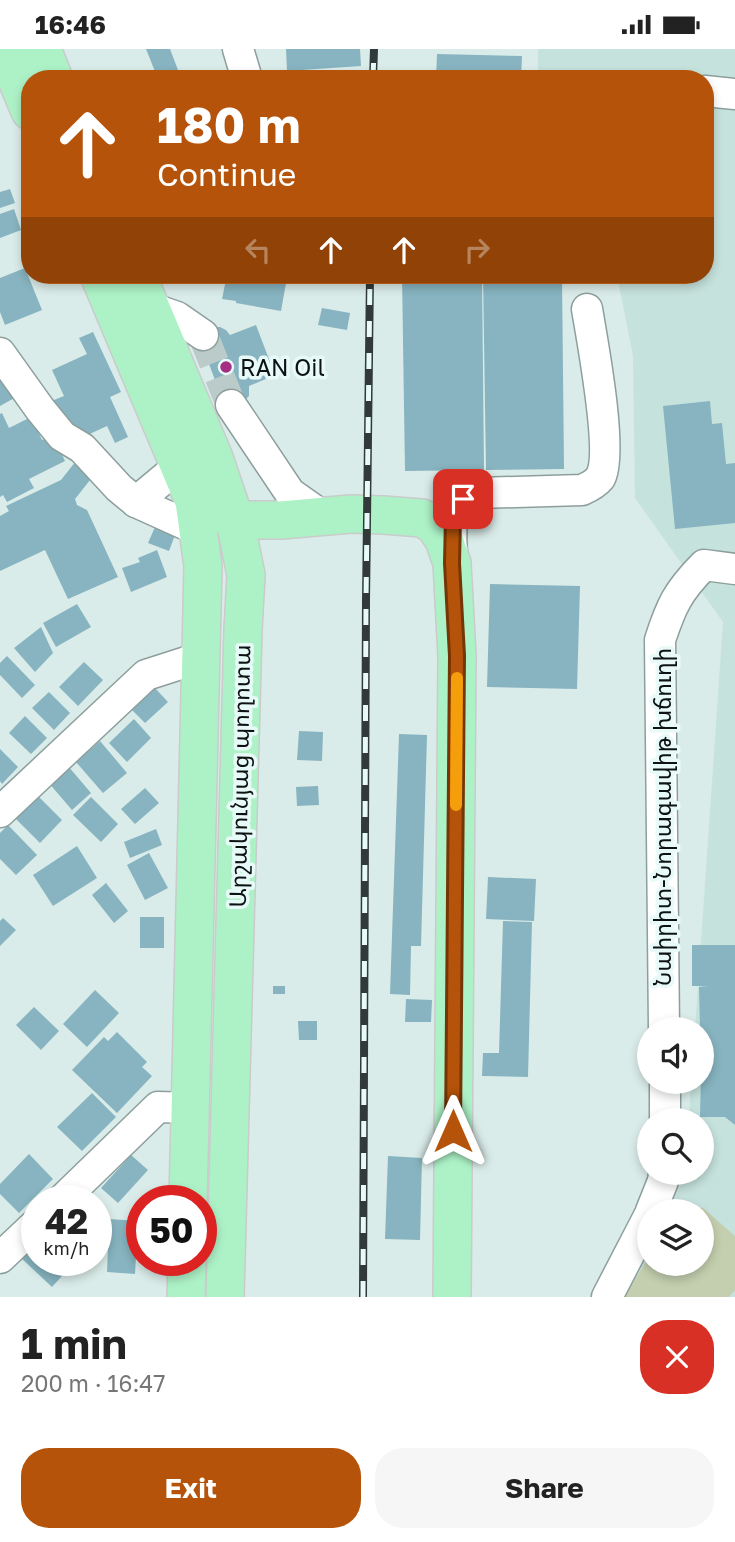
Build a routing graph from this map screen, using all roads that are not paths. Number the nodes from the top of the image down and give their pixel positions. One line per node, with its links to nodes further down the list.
1 (4, 49): 6 (main road)
2 (42, 49): 4 (main road)
3 (238, 49): 5 (street)
4 (50, 70)
5 (244, 70)
6 (21, 90)
7 (714, 92): 8 (street)
8 (735, 94)
9 (104, 284): 16 (main road, Արշակունյաց պողոտա)
10 (141, 284): 11 (main road, Արշակունյաց պողոտա)
11 (151, 308): 13 (street); 16 (main road, Արշակունյաց պողոտա)
12 (587, 309): 22 (street)
13 (203, 335)
14 (0, 353): 17 (street)
15 (231, 405): 19 (street)
16 (197, 462): 17 (street); 18 (main road, Արշակունյաց պողոտա); 20 (main road, Արշակունյաց պողոտա); 21 (main road)
17 (136, 502): 18 (street)
18 (196, 516): 20 (main road); 25 (main road, Արշակունյաց պողոտա)
19 (324, 517): 21 (main road); 22 (main road)
20 (235, 520): 21 (main road); 24 (main road, Արշակունյաց պողոտա)
21 (281, 520): 24 (main road)
22 (452, 563): 37 (main road)
23 (735, 569): 27 (street, Նաիրիտ-Նորագավիթ խճուղի)
24 (246, 575): 36 (main road, Արշակունյաց պողոտա)
25 (202, 657): 26 (street); 28 (main road, Արշակունյաց պողոտա)
26 (0, 812)
27 (664, 1017)
28 (191, 1108): 29 (street); 30 (main road, Արշակունյաց պողոտա)
29 (78, 1185)
30 (189, 1185)
31 (21, 1238): 33 (street)
32 (637, 1241): 38 (street)
33 (0, 1258)
34 (187, 1276): 35 (main road)
35 (186, 1297)
36 (226, 1297)
37 (452, 1297)
38 (607, 1297)

